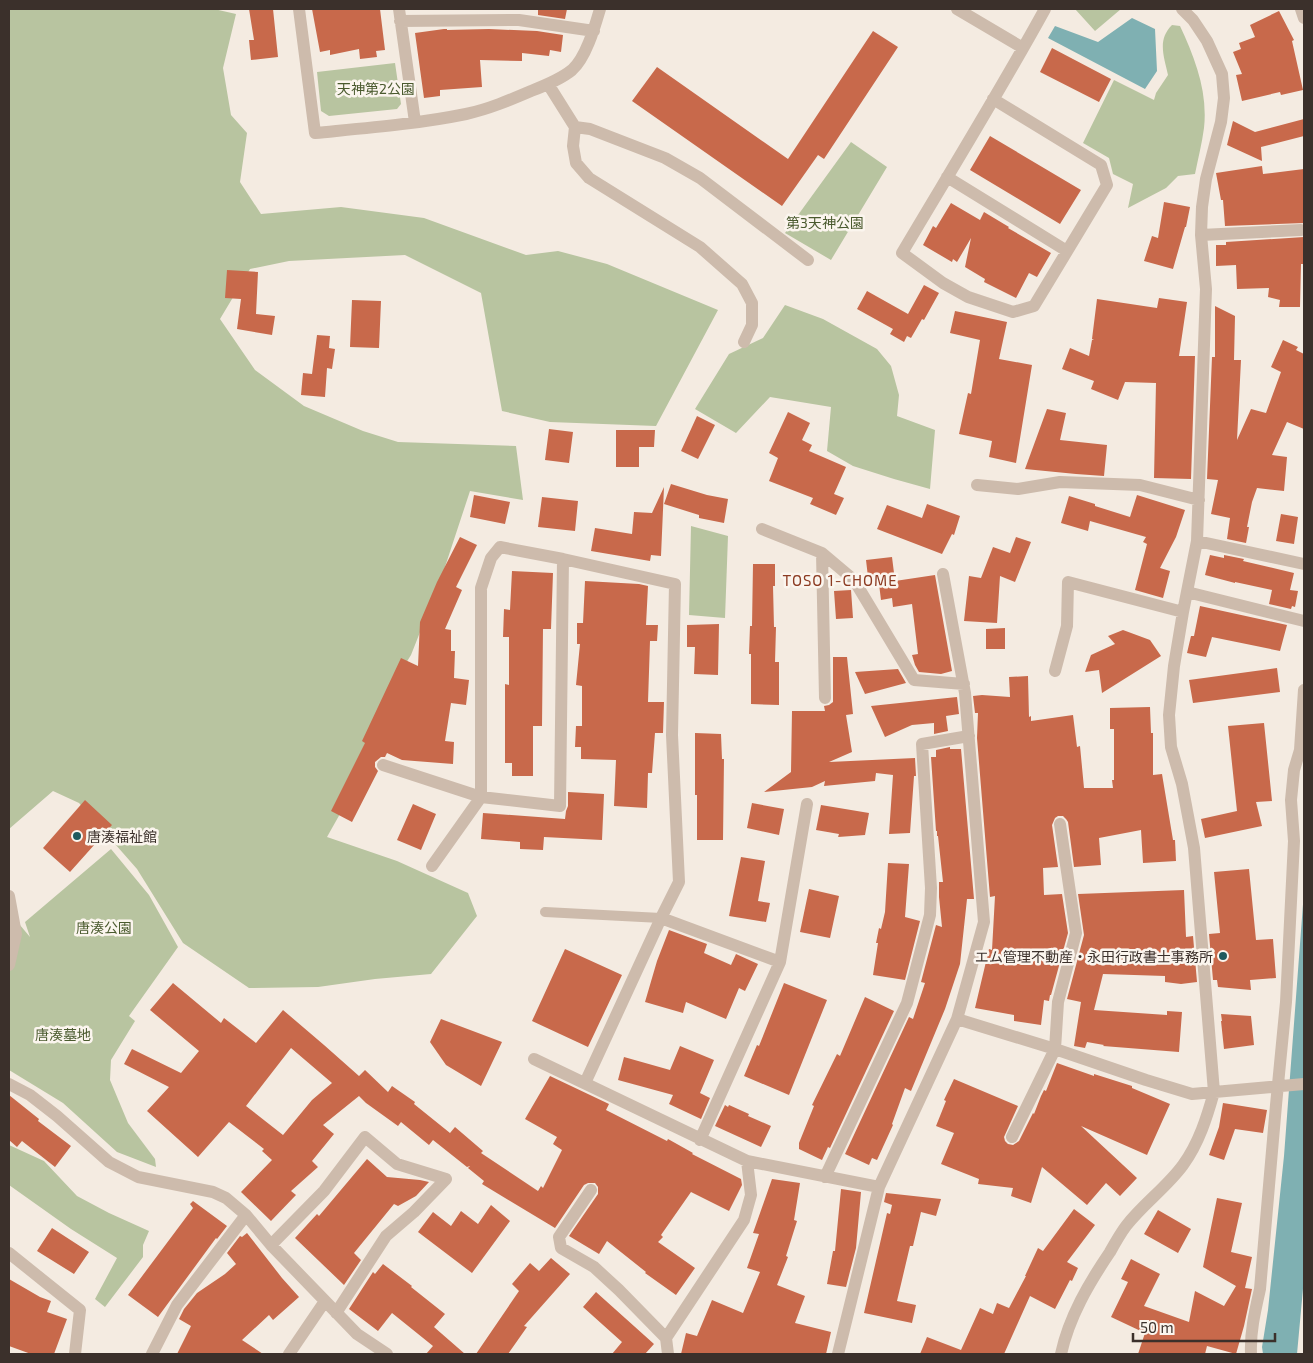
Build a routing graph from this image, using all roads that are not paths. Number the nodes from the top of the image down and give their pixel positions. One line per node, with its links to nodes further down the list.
1 (299, 9): 14 (street)
2 (600, 9): 10 (street)
3 (957, 9): 11 (street)
4 (1045, 9): 11 (street)
5 (1184, 9): 18 (street)
6 (1301, 9): 9 (street)
7 (519, 14): 8 (street); 10 (street)
8 (400, 15): 14 (street)
9 (1304, 18)
10 (594, 31): 12 (street)
11 (1024, 48): 13 (street)
12 (548, 84): 14 (street); 15 (street)
13 (993, 99): 16 (street); 19 (street)
14 (415, 122)
15 (575, 127): 20 (street); 21 (street)
16 (947, 176): 19 (street); 19 (street)
17 (1301, 230): 18 (street)
18 (1201, 235): 23 (street)
19 (1067, 251)
20 (808, 260)
21 (744, 342)
22 (977, 485): 23 (street)
23 (1199, 500): 25 (street)
24 (762, 530): 26 (street)
25 (1198, 541): 28 (street); 30 (street)
26 (822, 553): 34 (street); 36 (street)
27 (564, 559): 39 (street); 39 (street); 45 (street)
28 (1304, 564)
29 (942, 574): 34 (street)
30 (1187, 592): 31 (street); 32 (street)
31 (1183, 612): 33 (street); 55 (street)
32 (1304, 621)
33 (1055, 671)
34 (964, 684): 37 (street)
35 (1304, 690): 54 (street)
36 (825, 698)
37 (969, 736): 48 (street); 59 (street)
38 (383, 766): 39 (street)
39 (481, 797): 42 (street)
40 (808, 804): 46 (street)
41 (1060, 824): 49 (street)
42 (432, 866)
43 (9, 896): 47 (street)
44 (545, 912): 45 (lane)
45 (661, 918): 46 (street); 51 (street)
46 (780, 962): 57 (street)
47 (9, 965)
48 (957, 1019): 49 (street); 60 (street)
49 (1055, 1049): 55 (street); 56 (street)
50 (534, 1059): 51 (street)
51 (585, 1083): 57 (street)
52 (9, 1084): 62 (street)
53 (1304, 1084): 54 (street)
54 (1278, 1085): 55 (street); 75 (street)
55 (1214, 1092): 74 (street)
56 (1012, 1137)
57 (700, 1140): 58 (street)
58 (747, 1162): 59 (street); 67 (street)
59 (826, 1177): 60 (street)
60 (879, 1187): 73 (street)
61 (591, 1190): 67 (street)
62 (246, 1215): 63 (street); 69 (street)
63 (271, 1245): 65 (street); 66 (street)
64 (9, 1253): 68 (street)
65 (325, 1301): 66 (street); 70 (street)
66 (336, 1313): 71 (street)
67 (666, 1338): 72 (street)
68 (75, 1354)
69 (152, 1354)
70 (289, 1354)
71 (387, 1354)
72 (668, 1354)
73 (838, 1354)
74 (1061, 1354)
75 (1251, 1354)

